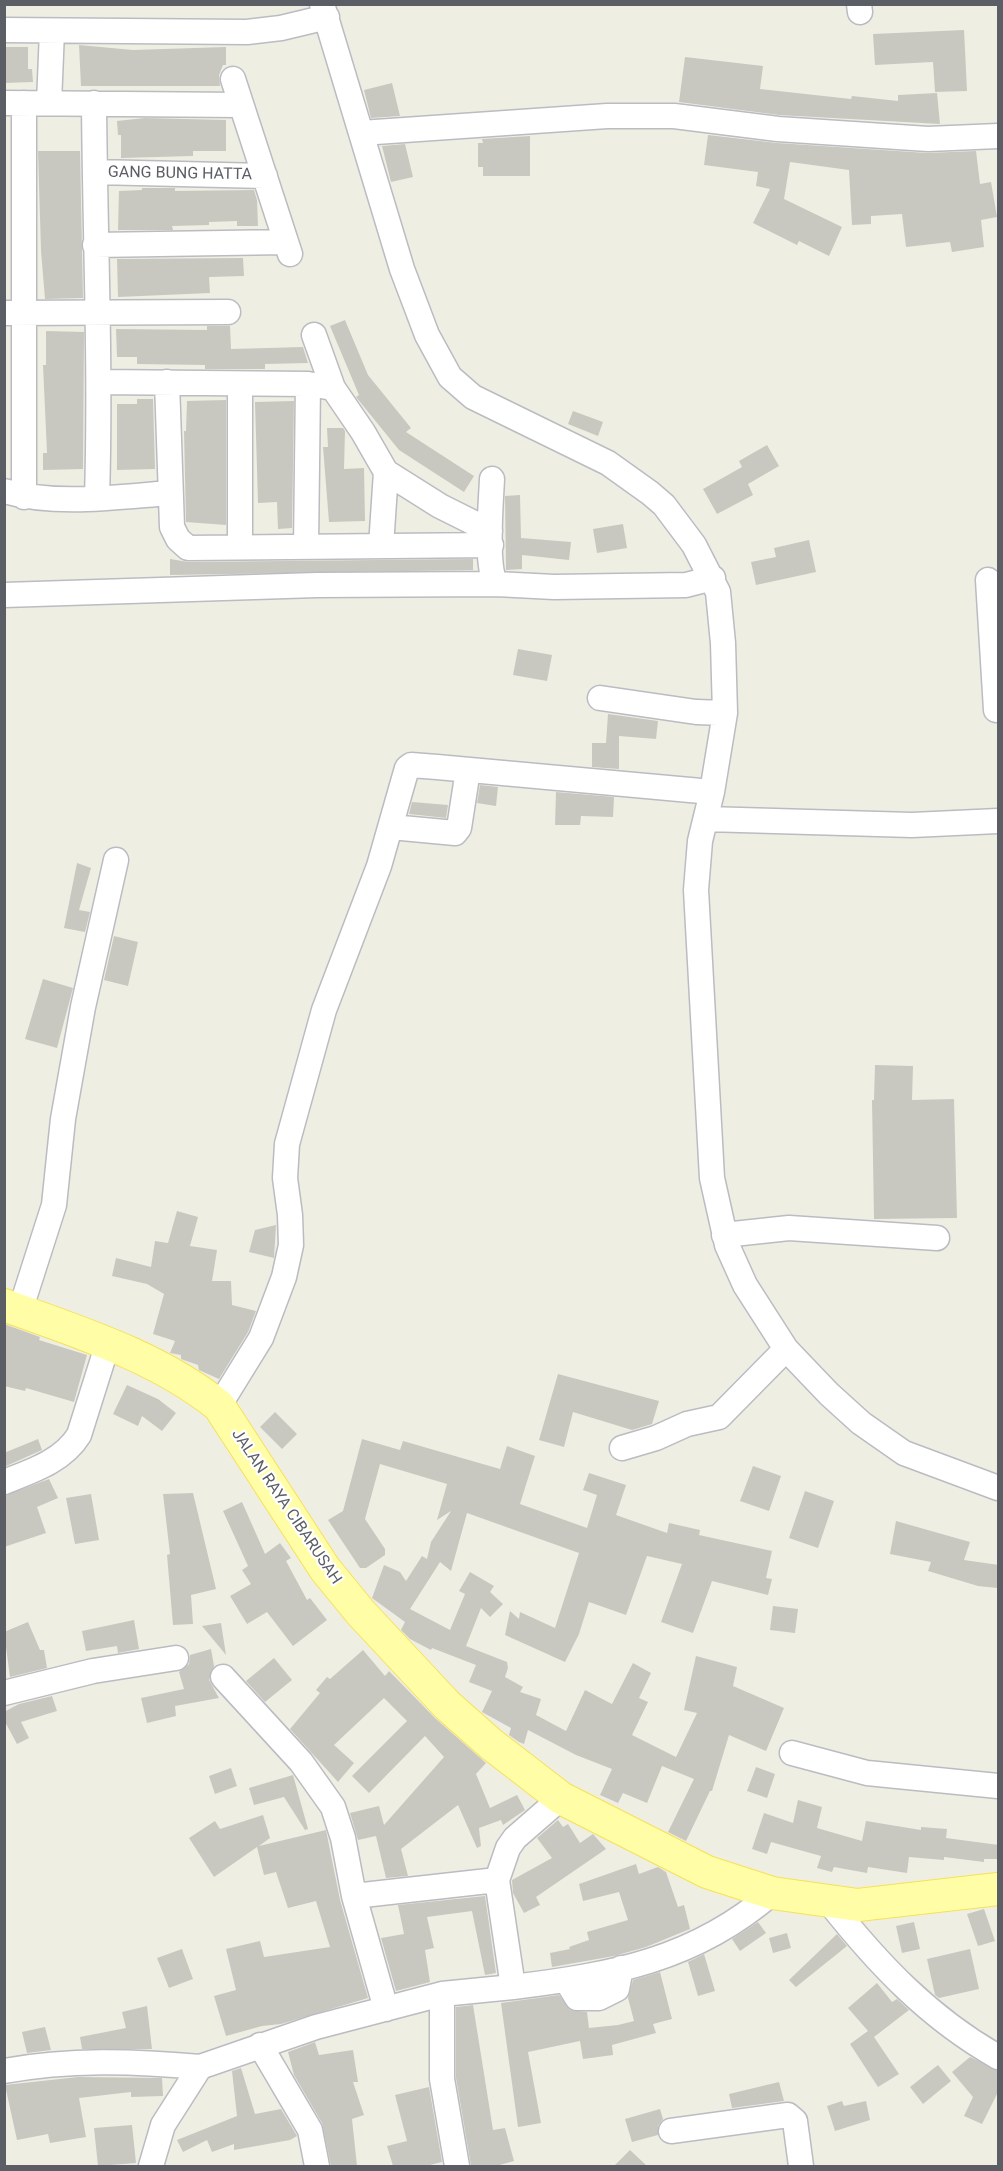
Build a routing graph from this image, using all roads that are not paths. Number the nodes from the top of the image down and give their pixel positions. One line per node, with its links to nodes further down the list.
1 (319, 14): 3 (street); 9 (street)
2 (4, 30): 3 (street)
3 (52, 31): 6 (street)
4 (233, 79): 8 (street)
5 (14, 103): 6 (street); 16 (street)
6 (49, 103): 7 (street)
7 (94, 103): 8 (street); 11 (street)
8 (242, 105): 12 (street)
9 (361, 133): 10 (street); 32 (street)
10 (999, 136)
11 (95, 172): 12 (street, GANG BUNG HATTA); 13 (street)
12 (265, 176): 13 (street)
13 (95, 245): 14 (street)
14 (96, 312): 15 (street); 16 (street); 18 (street)
15 (228, 312)
16 (14, 313): 26 (street)
17 (314, 335): 22 (street)
18 (100, 382): 19 (street); 27 (street)
19 (167, 382): 20 (street); 25 (street)
20 (240, 384): 21 (street); 31 (street)
21 (308, 384): 22 (street); 29 (street)
22 (333, 388): 23 (street)
23 (386, 472): 28 (street); 30 (street)
24 (492, 479): 28 (street)
25 (170, 493): 27 (street); 31 (street)
26 (14, 494): 27 (street)
27 (97, 498)
28 (490, 538): 30 (street); 34 (street)
29 (306, 546): 30 (street); 31 (street)
30 (381, 546)
31 (240, 547)
32 (712, 579): 34 (street); 39 (street)
33 (988, 580): 36 (street)
34 (496, 584): 35 (street)
35 (4, 596)
36 (995, 618): 37 (street)
37 (997, 695)
38 (600, 698): 39 (street)
39 (714, 713): 41 (street)
40 (468, 770): 41 (street); 44 (street); 44 (street)
41 (701, 791): 42 (street)
42 (705, 819): 43 (street); 46 (street)
43 (999, 821)
44 (391, 827): 51 (street)
45 (116, 861): 48 (street)
46 (724, 1235): 47 (street); 50 (street)
47 (937, 1238)
48 (12, 1308): 49 (main road, JALAN RAYA CIBARUSAH)
49 (108, 1343): 51 (main road, JALAN RAYA CIBARUSAH); 53 (street)
50 (783, 1352): 52 (street); 54 (street)
51 (219, 1406): 60 (main road, JALAN RAYA CIBARUSAH)
52 (622, 1448)
53 (4, 1482)
54 (999, 1488)
55 (176, 1658): 57 (street)
56 (223, 1677): 64 (street)
57 (4, 1693)
58 (792, 1753): 59 (street)
59 (999, 1786)
60 (561, 1798): 61 (street); 63 (main road, JALAN RAYA CIBARUSAH)
61 (497, 1880): 64 (street); 66 (street)
62 (999, 1889): 65 (main road, JALAN RAYA CIBARUSAH)
63 (771, 1893): 65 (main road, JALAN RAYA CIBARUSAH); 66 (street)
64 (354, 1896): 68 (street)
65 (829, 1902): 70 (street)
66 (513, 1987): 67 (street)
67 (442, 1994): 68 (street); 76 (street)
68 (386, 2009): 69 (street)
69 (260, 2045): 71 (street); 75 (street)
70 (999, 2058)
71 (200, 2067): 72 (street); 74 (street)
72 (4, 2071)
73 (671, 2131): 77 (street)
74 (151, 2166)
75 (316, 2166)
76 (457, 2166)
77 (801, 2166)

